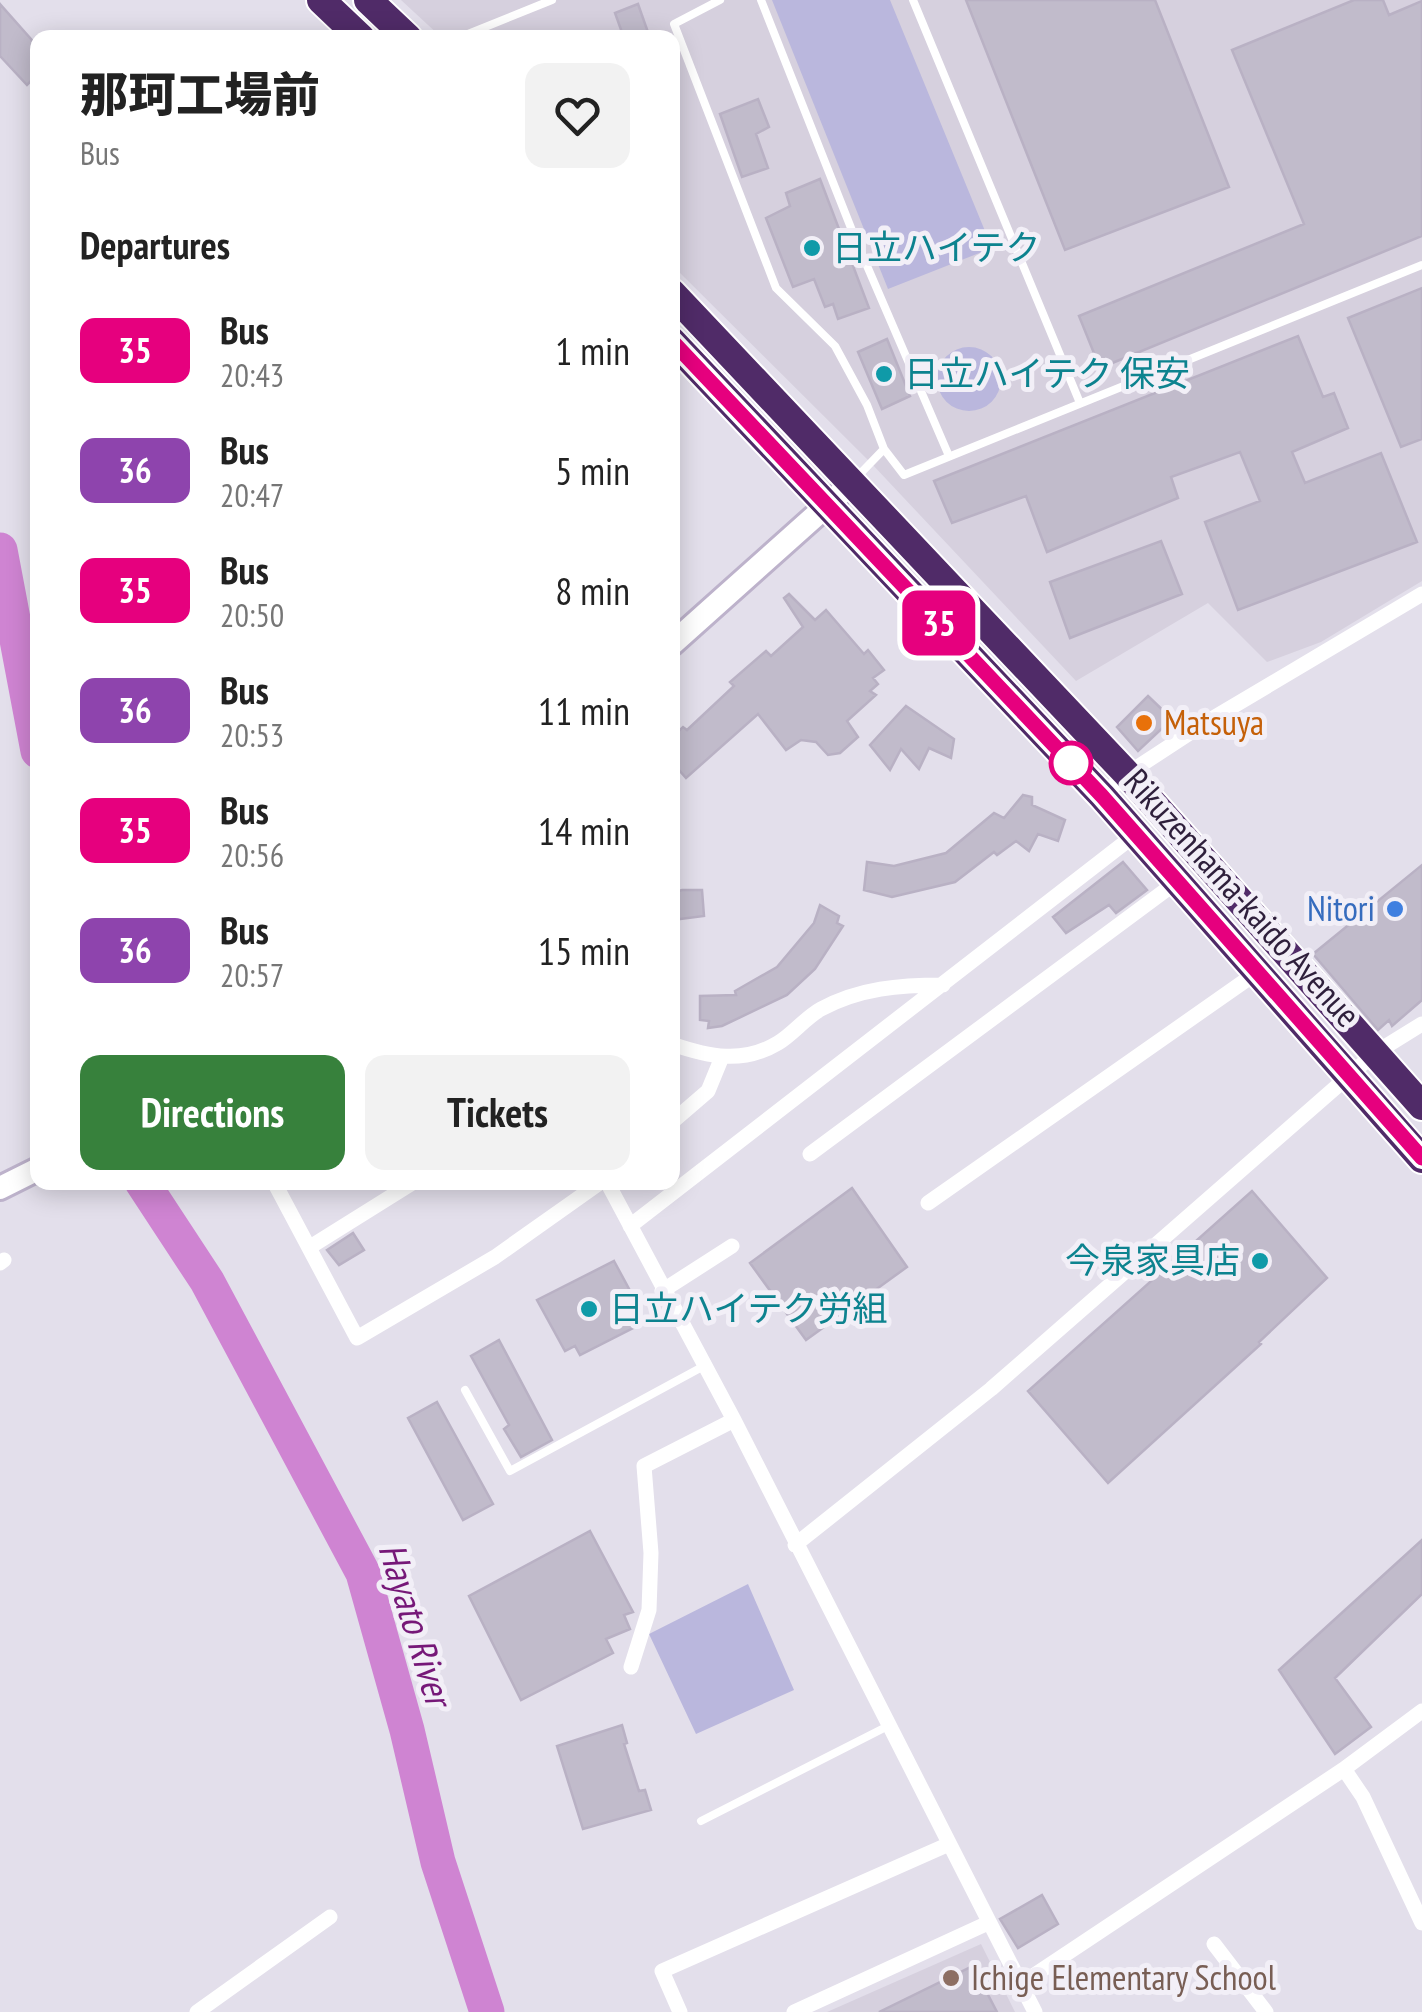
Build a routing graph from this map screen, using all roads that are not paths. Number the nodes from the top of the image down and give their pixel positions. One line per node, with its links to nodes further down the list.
1 (322, 0): 7 (highway)
2 (368, 0): 8 (highway)
3 (552, 0): 9 (lane)
4 (720, 0): 10 (lane)
5 (761, 0): 17 (lane)
6 (913, 0): 15 (lane)
7 (353, 30)
8 (400, 30)
9 (478, 30)
10 (676, 30)
11 (680, 40): 16 (lane)
12 (1422, 265): 15 (lane)
13 (680, 302): 18 (highway, Rikuzenhama-kaido Avenue)
14 (680, 349): 19 (highway, Rikuzenhama-kaido Avenue)
15 (1080, 403): 17 (lane)
16 (884, 449): 17 (lane); 18 (lane)
17 (950, 456)
18 (851, 484): 19 (street); 22 (highway, Rikuzenhama-kaido Avenue)
19 (828, 506): 21 (street); 23 (highway, Rikuzenhama-kaido Avenue)
20 (1422, 594): 22 (street)
21 (680, 637)
22 (1127, 774): 23 (street); 30 (highway, Rikuzenhama-kaido Avenue)
23 (1102, 796): 24 (highway, Rikuzenhama-kaido Avenue)
24 (1136, 834): 25 (highway, Rikuzenhama-kaido Avenue); 27 (street)
25 (1178, 880): 26 (highway, Rikuzenhama-kaido Avenue); 35 (street)
26 (1258, 971): 32 (highway, Rikuzenhama-kaido Avenue); 45 (street)
27 (943, 985): 31 (street); 39 (street)
28 (1422, 1024): 30 (street)
29 (680, 1046): 31 (street)
30 (1375, 1052): 32 (street); 33 (highway, Rikuzenhama-kaido Avenue)
31 (722, 1057): 34 (street)
32 (1350, 1076): 36 (highway, Rikuzenhama-kaido Avenue); 53 (street)
33 (1422, 1106)
34 (680, 1115)
35 (810, 1154)
36 (1422, 1158)
37 (30, 1173): 38 (street)
38 (0, 1188)
39 (680, 1188)
40 (278, 1190): 48 (street)
41 (401, 1190): 48 (street)
42 (592, 1190): 48 (street)
43 (609, 1190): 46 (street)
44 (677, 1190): 46 (street)
45 (928, 1203)
46 (630, 1226): 49 (street)
47 (732, 1246): 49 (street)
48 (310, 1248)
49 (662, 1291): 50 (street)
50 (704, 1366): 51 (lane); 52 (street)
51 (465, 1390)
52 (734, 1420): 53 (street); 54 (street)
53 (796, 1545): 56 (street)
54 (631, 1667)
55 (1422, 1710): 57 (street)
56 (888, 1726): 58 (lane); 59 (street)
57 (1344, 1769): 62 (street); 64 (street)
58 (702, 1821)
59 (947, 1844): 61 (street); 66 (street)
60 (330, 1917): 65 (street)
61 (988, 1923): 64 (street); 67 (street)
62 (1422, 1923)
63 (1214, 1944): 69 (street)
64 (1021, 1984): 68 (street)
65 (197, 2012)
66 (680, 2012)
67 (794, 2012)
68 (1035, 2012)
69 (1266, 2012)

